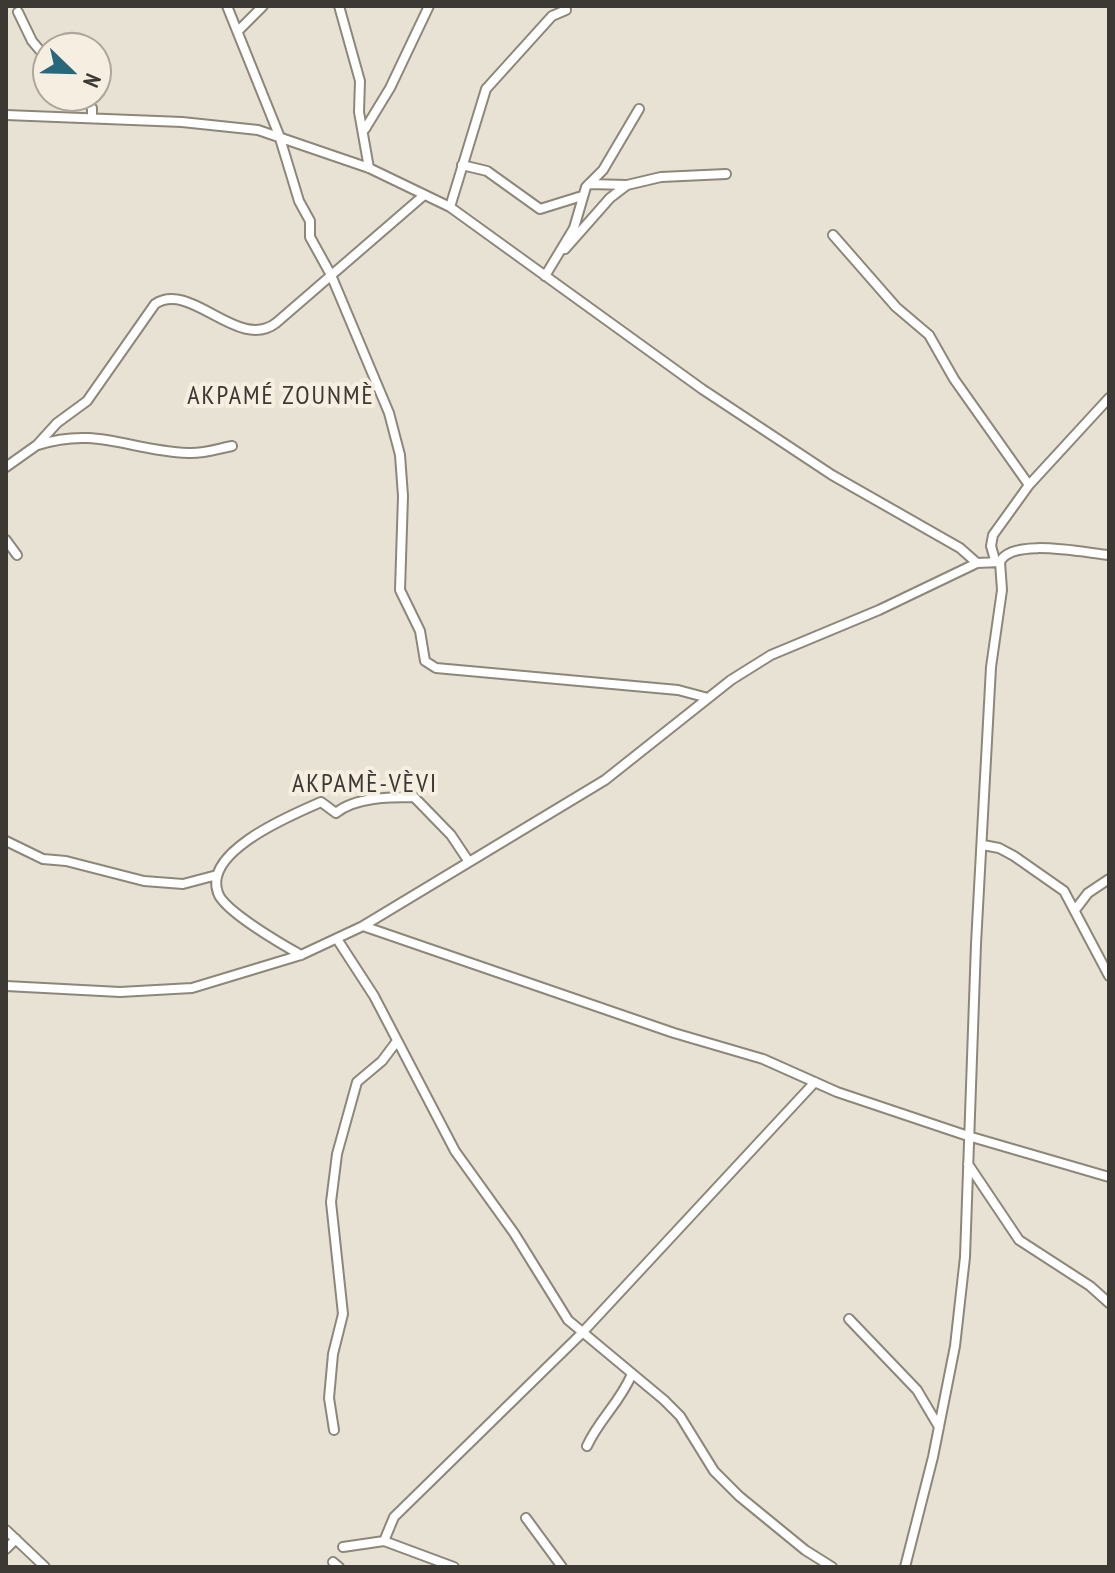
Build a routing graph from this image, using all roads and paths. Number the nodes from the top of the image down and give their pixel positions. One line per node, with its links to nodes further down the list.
1 (227, 6): 7 (street)
2 (263, 6): 7 (street)
3 (339, 6): 13 (street)
4 (429, 6): 13 (street)
5 (566, 10): 15 (street)
6 (18, 12): 8 (street)
7 (239, 30): 14 (street)
8 (32, 41)
9 (639, 109): 18 (street)
10 (92, 112): 12 (street)
11 (6, 115): 12 (street)
12 (92, 117): 14 (street)
13 (364, 130): 16 (street)
14 (279, 135): 16 (street); 25 (street)
15 (462, 165): 21 (street); 22 (street)
16 (369, 168): 20 (street)
17 (726, 174): 19 (street)
18 (589, 184): 19 (street); 21 (street)
19 (627, 185): 24 (street)
20 (423, 196): 22 (street); 25 (street)
21 (582, 196): 24 (street)
22 (450, 207): 26 (street)
23 (833, 235): 31 (street)
24 (562, 252): 26 (street)
25 (331, 275): 28 (street); 37 (street)
26 (545, 276): 36 (street)
27 (1109, 398): 31 (street)
28 (37, 445): 29 (street); 30 (street)
29 (232, 446)
30 (6, 467)
31 (1029, 485): 35 (street)
32 (6, 540): 33 (street)
33 (17, 555)
34 (1109, 555): 35 (street)
35 (997, 561): 36 (street); 39 (street)
36 (977, 563): 37 (street)
37 (708, 698): 40 (street)
38 (6, 841): 41 (street)
39 (983, 845): 43 (street); 51 (street)
40 (469, 862): 41 (street); 44 (street)
41 (217, 875): 46 (street)
42 (1109, 879): 43 (street)
43 (1075, 910): 47 (street)
44 (363, 926): 45 (street); 50 (street)
45 (337, 939): 46 (street); 49 (street)
46 (301, 955): 48 (street)
47 (1109, 976)
48 (8, 988)
49 (397, 1041): 56 (street); 59 (street)
50 (815, 1082): 51 (street); 56 (street)
51 (968, 1136): 52 (street); 53 (street)
52 (967, 1164): 54 (street); 58 (street)
53 (1109, 1177)
54 (1109, 1303)
55 (849, 1319): 58 (street)
56 (581, 1334): 57 (street); 64 (street)
57 (632, 1374): 60 (street); 70 (street)
58 (939, 1427): 71 (street)
59 (334, 1430)
60 (587, 1446)
61 (526, 1518): 69 (street)
62 (6, 1530): 63 (street)
63 (16, 1539): 66 (street); 67 (street)
64 (384, 1541): 65 (street); 68 (street)
65 (343, 1547)
66 (6, 1549)
67 (45, 1567)
68 (454, 1567)
69 (562, 1567)
70 (832, 1567)
71 (905, 1567)

